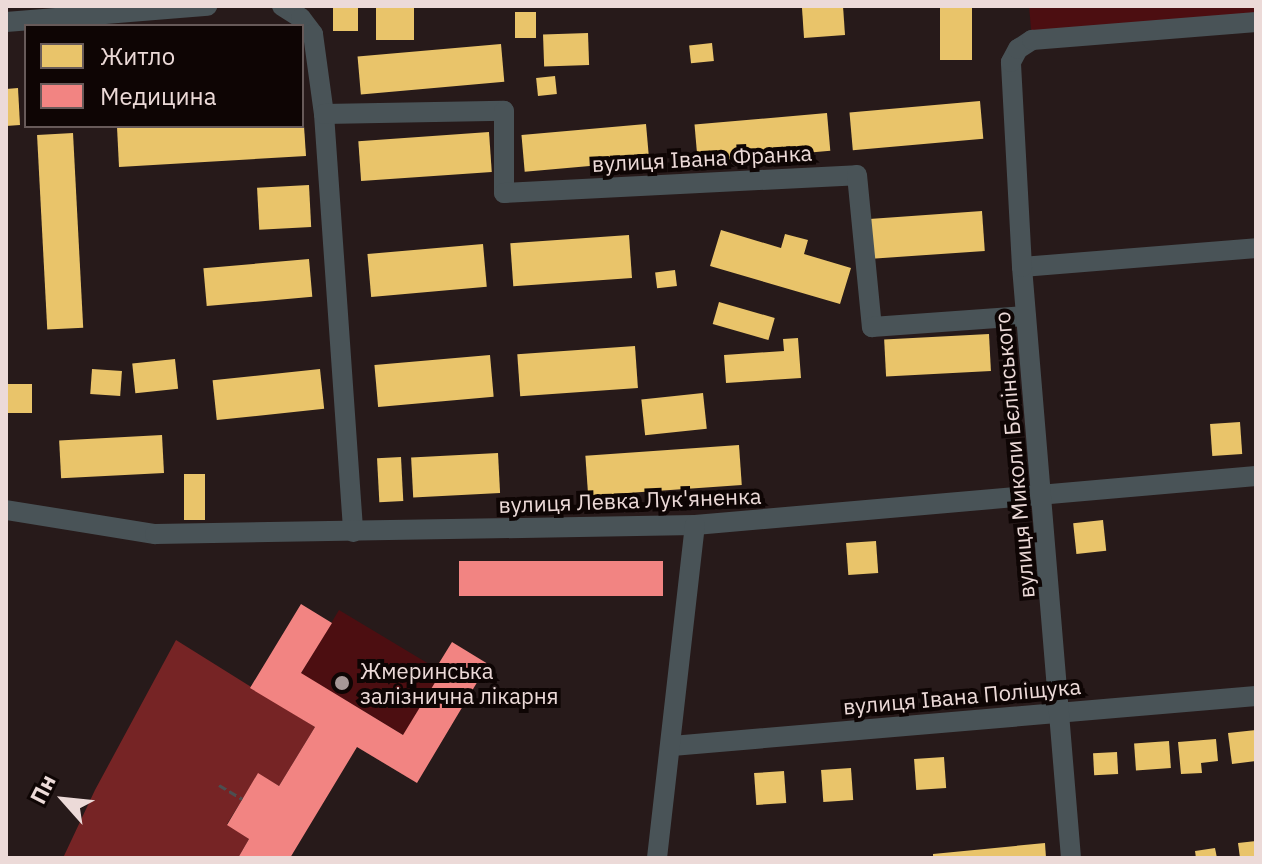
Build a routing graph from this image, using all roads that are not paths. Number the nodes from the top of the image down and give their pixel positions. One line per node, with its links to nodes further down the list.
1 (207, 6): 3 (street)
2 (282, 6): 5 (street)
3 (6, 22)
4 (1256, 22): 7 (street, вулиця Миколи Бєлінського)
5 (324, 114): 8 (street, вулиця Івана Франка); 13 (street)
6 (1256, 248): 7 (street)
7 (1022, 267): 8 (street, вулиця Миколи Бєлінського)
8 (1026, 316): 10 (street, вулиця Миколи Бєлінського)
9 (1256, 476): 10 (street, вулиця Левка Лук'яненка)
10 (1041, 494): 12 (street, вулиця Левка Лук'яненка); 15 (street, вулиця Миколи Бєлінського)
11 (6, 510): 13 (street, вулиця Левка Лук'яненка)
12 (695, 525): 13 (street, вулиця Левка Лук'яненка); 16 (street)
13 (353, 532)
14 (1256, 696): 15 (street, вулиця Івана Поліщука)
15 (1061, 712): 16 (street, вулиця Івана Поліщука); 18 (street, вулиця Миколи Бєлінського)
16 (672, 746): 17 (street)
17 (657, 858)
18 (1071, 858)

